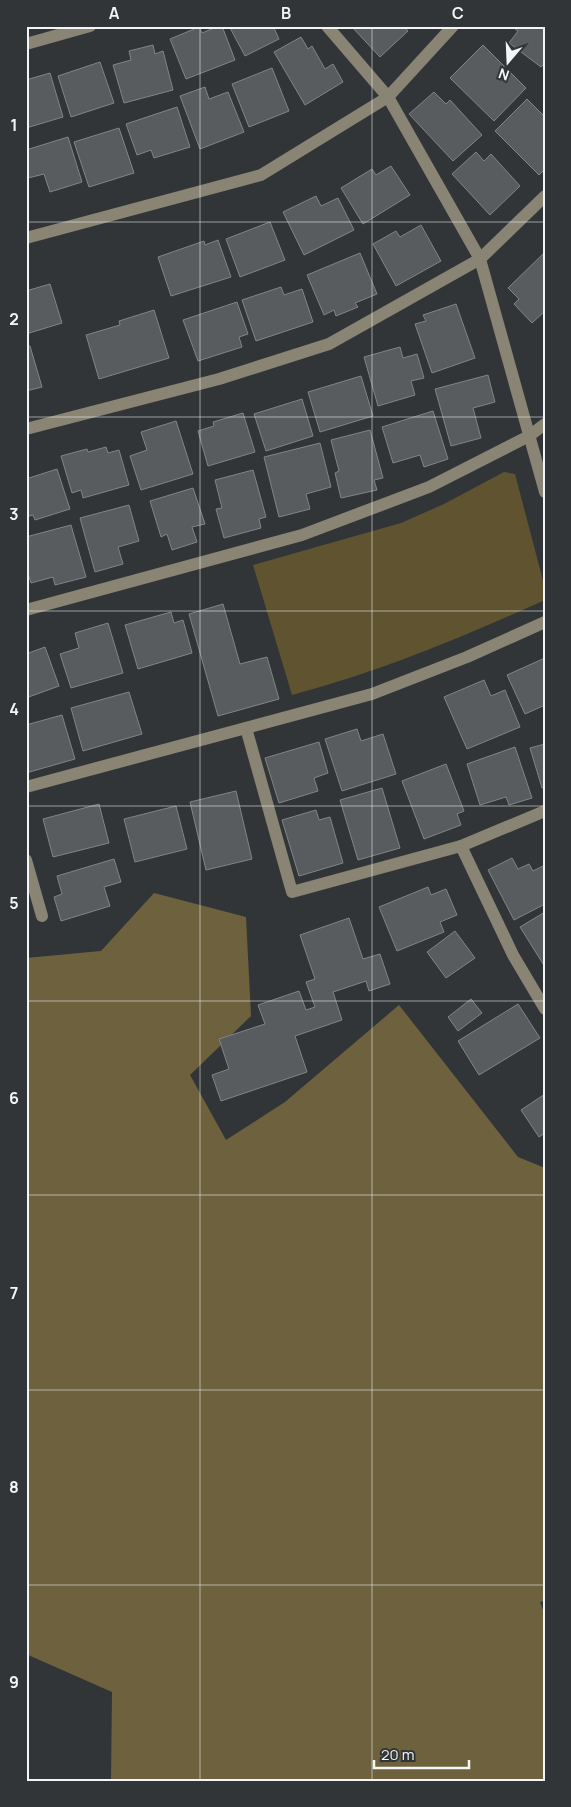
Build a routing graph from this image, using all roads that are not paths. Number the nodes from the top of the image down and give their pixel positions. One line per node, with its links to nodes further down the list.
1 (326, 26): 5 (street)
2 (453, 26): 5 (street)
3 (78, 27): 4 (street)
4 (26, 44)
5 (388, 96): 7 (street); 8 (street)
6 (545, 196): 8 (street)
7 (26, 238)
8 (480, 259): 10 (street); 11 (street)
9 (545, 424): 11 (street)
10 (26, 429)
11 (529, 436): 12 (street); 13 (street)
12 (545, 492)
13 (26, 610)
14 (545, 622): 15 (street)
15 (246, 728): 16 (street); 18 (street)
16 (26, 787)
17 (545, 811): 18 (street)
18 (461, 846): 21 (street)
19 (26, 860): 20 (street)
20 (42, 916)
21 (545, 1009)

